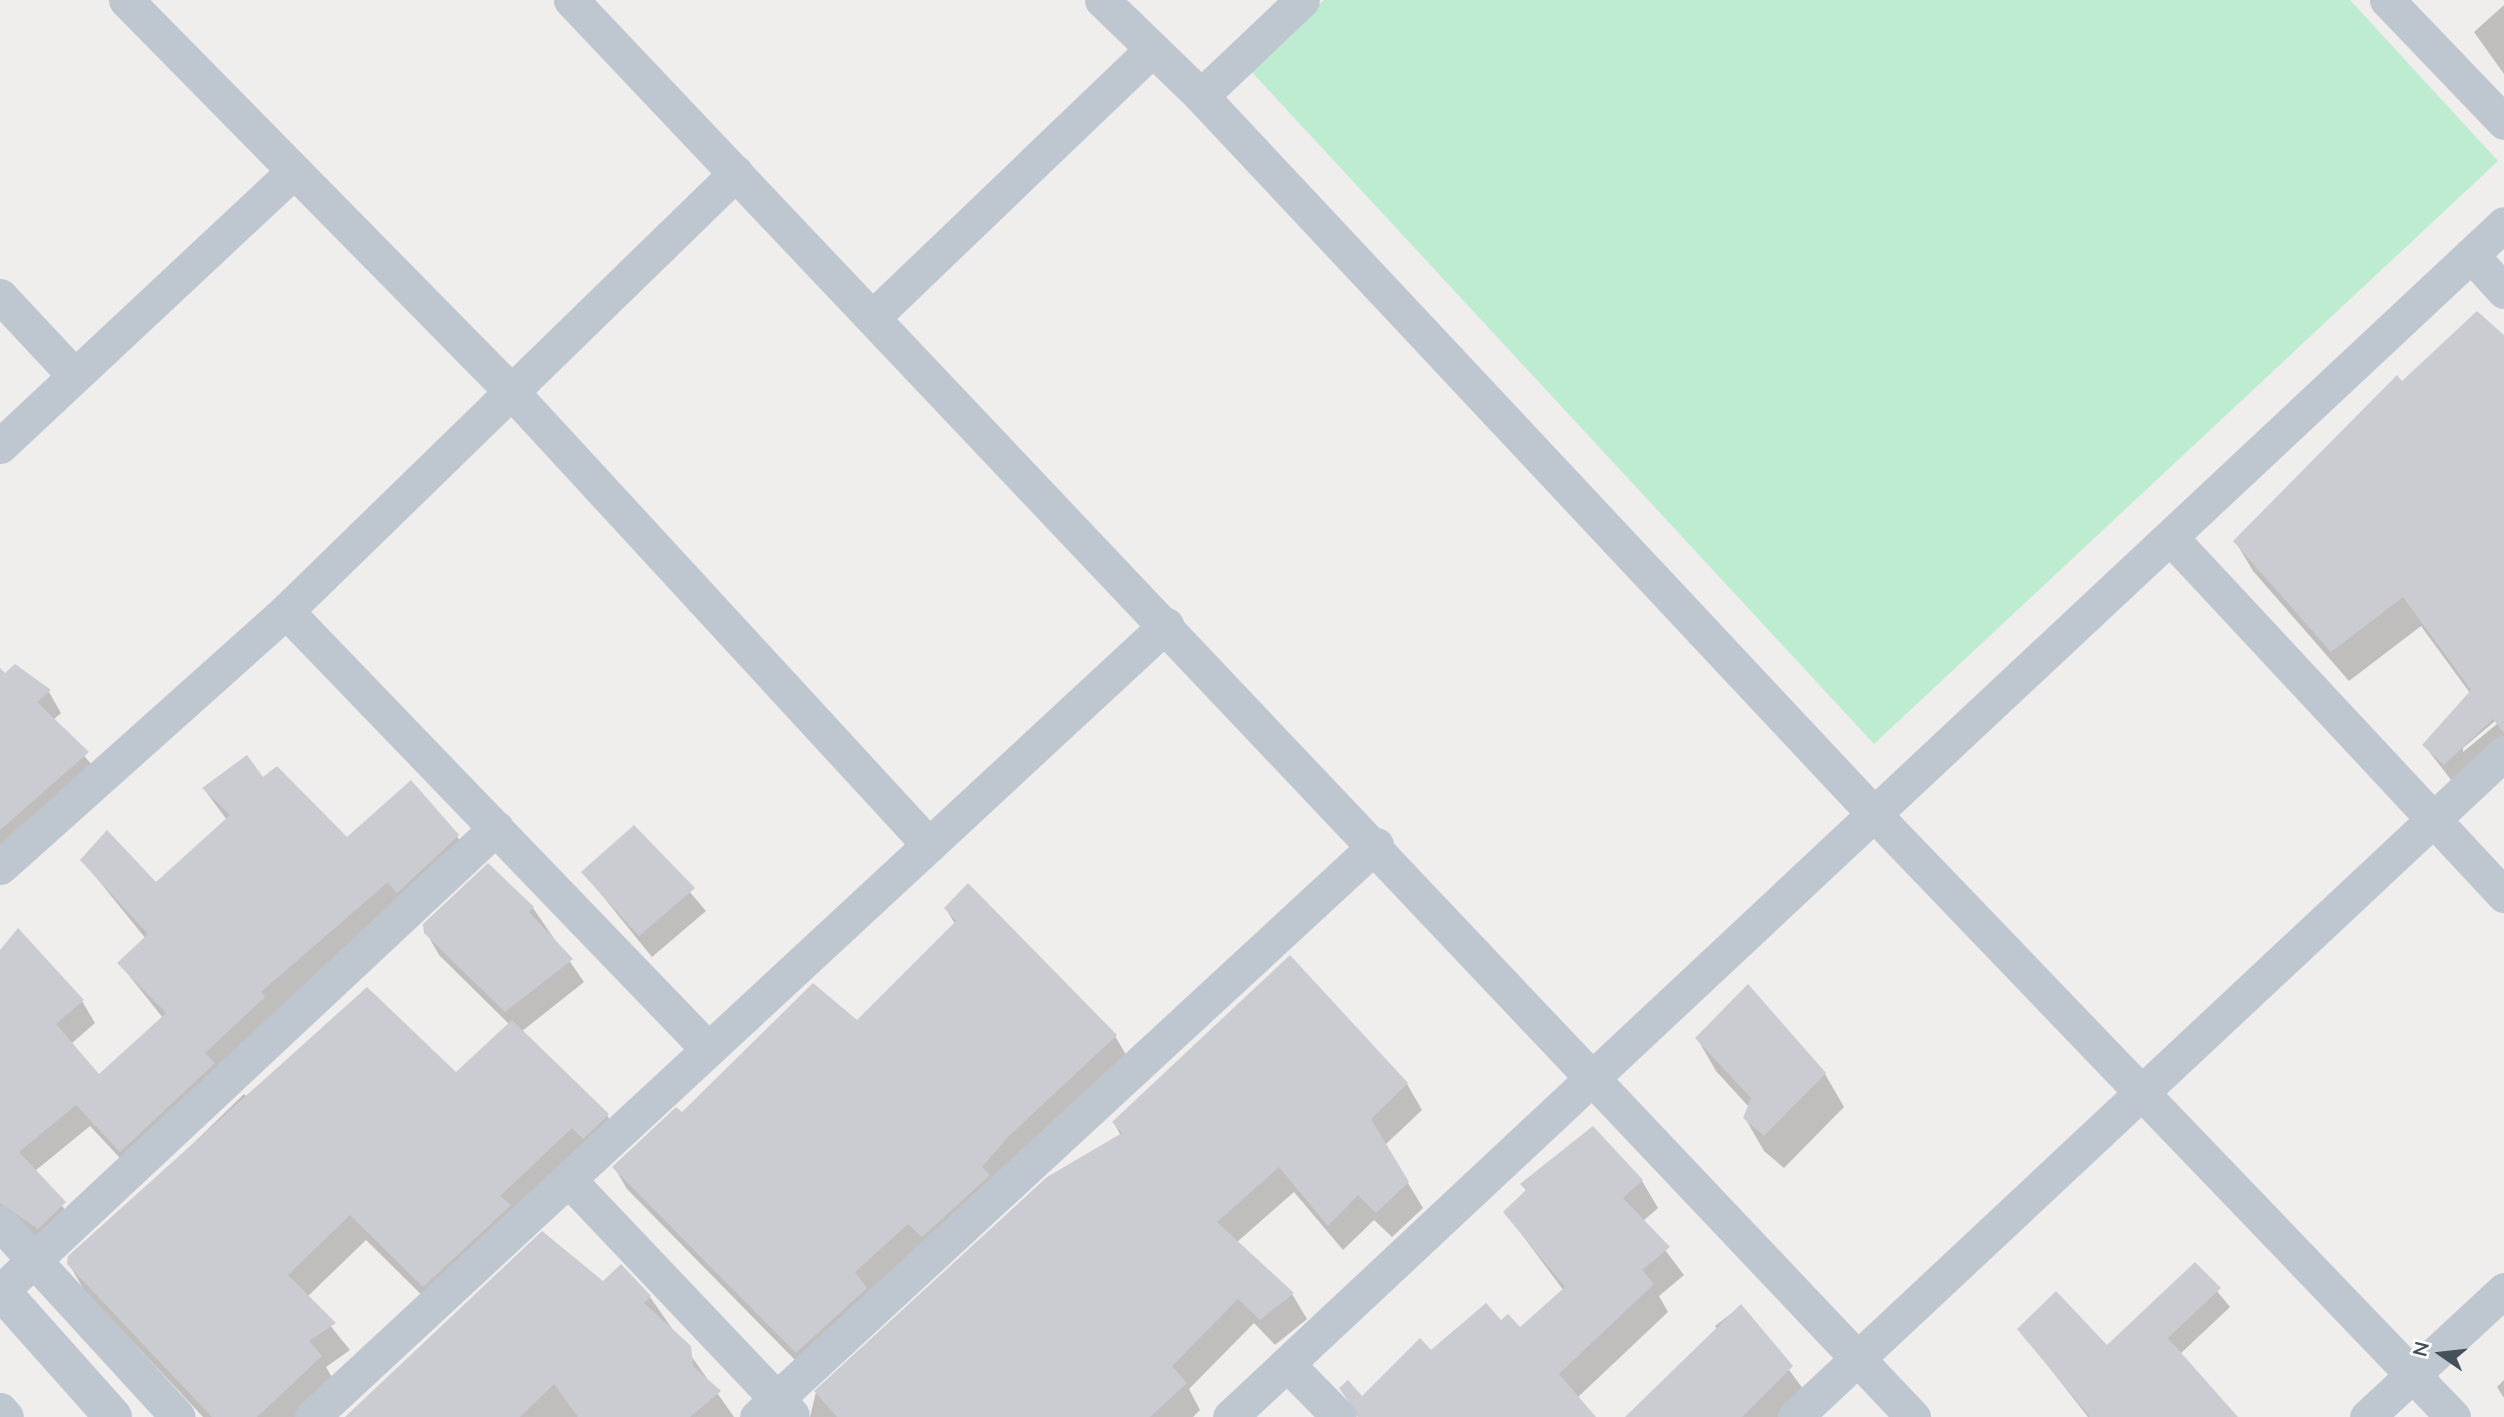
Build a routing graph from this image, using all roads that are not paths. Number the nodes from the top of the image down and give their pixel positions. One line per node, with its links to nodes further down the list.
1 (126, 0): 9 (street)
2 (570, 0): 10 (street)
3 (1102, 0): 6 (street)
4 (1302, 0): 7 (street)
5 (2388, 0): 8 (street)
6 (1152, 50): 7 (street); 15 (street)
7 (1201, 96): 23 (street)
8 (2504, 122)
9 (292, 173): 16 (street); 17 (street)
10 (736, 173): 15 (street); 17 (street)
11 (2504, 224): 12 (street)
12 (2471, 255): 13 (street); 19 (street)
13 (2504, 290)
14 (0, 296): 16 (street)
15 (873, 317): 21 (street)
16 (74, 375): 18 (street)
17 (509, 389): 20 (street); 26 (street)
18 (0, 446)
19 (2170, 537): 23 (street); 24 (street)
20 (286, 611): 25 (street); 28 (street)
21 (1166, 625): 26 (street); 27 (street)
22 (2504, 753): 24 (street)
23 (1874, 814): 31 (street); 32 (street)
24 (2433, 820): 29 (street); 32 (street)
25 (496, 828): 30 (street); 35 (street)
26 (929, 845): 30 (street)
27 (1376, 845): 31 (street); 42 (street)
28 (0, 867)
29 (2504, 895)
30 (708, 1049): 33 (street)
31 (1595, 1076): 38 (street); 39 (street)
32 (2141, 1092): 38 (street); 40 (street)
33 (568, 1179): 42 (street); 46 (street)
34 (0, 1223): 35 (street)
35 (34, 1261): 36 (street); 45 (street)
36 (0, 1290): 44 (street)
37 (2504, 1290): 40 (street)
38 (1858, 1358): 49 (street); 50 (street)
39 (1287, 1364): 47 (street); 48 (street)
40 (2413, 1375): 51 (street); 52 (street)
41 (0, 1410): 43 (street)
42 (776, 1411)
43 (6, 1417)
44 (113, 1417)
45 (178, 1417)
46 (312, 1417)
47 (1230, 1417)
48 (1339, 1417)
49 (1795, 1417)
50 (1913, 1417)
51 (2367, 1417)
52 (2453, 1417)

